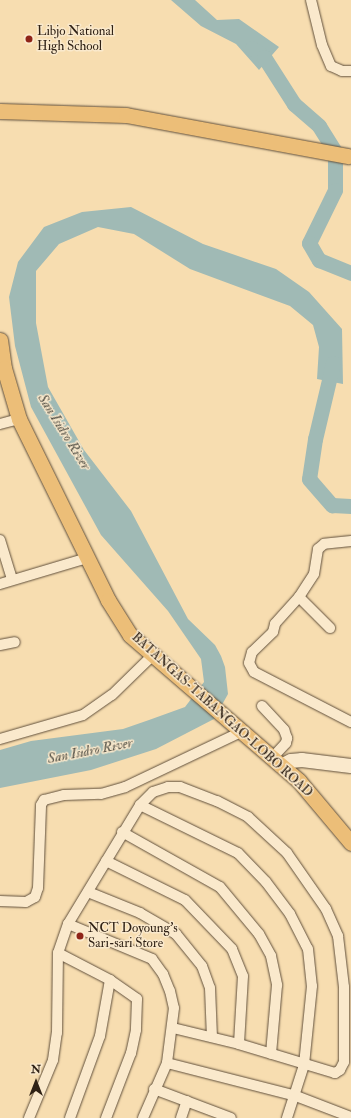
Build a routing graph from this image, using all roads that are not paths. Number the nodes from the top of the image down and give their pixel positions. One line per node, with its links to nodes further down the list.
1 (311, 0): 2 (street)
2 (351, 71)
3 (0, 111): 4 (main road)
4 (348, 156)
5 (0, 340): 6 (main road, BATANGAS-TABANGAO-LOBO ROAD)
6 (19, 419): 7 (street); 10 (main road, BATANGAS-TABANGAO-LOBO ROAD)
7 (0, 424)
8 (0, 540): 11 (street)
9 (351, 541): 13 (street)
10 (87, 558): 11 (street); 17 (main road, BATANGAS-TABANGAO-LOBO ROAD)
11 (12, 579): 12 (street)
12 (0, 584)
13 (299, 597): 14 (street); 19 (street)
14 (330, 628)
15 (15, 642): 16 (street)
16 (0, 645)
17 (152, 656): 20 (main road, BATANGAS-TABANGAO-LOBO ROAD); 21 (street)
18 (262, 706): 22 (street)
19 (351, 722)
20 (241, 732): 22 (main road, BATANGAS-TABANGAO-LOBO ROAD); 29 (street)
21 (0, 739)
22 (276, 762): 23 (street); 26 (main road, BATANGAS-TABANGAO-LOBO ROAD)
23 (351, 766)
24 (140, 805): 25 (street); 38 (street); 38 (street)
25 (122, 832): 27 (street); 36 (street)
26 (351, 843)
27 (106, 861): 28 (street); 35 (street)
28 (88, 892): 30 (street); 34 (street)
29 (0, 901)
30 (68, 924): 31 (street); 33 (street)
31 (58, 953): 32 (street); 43 (street)
32 (110, 980): 44 (street); 45 (street)
33 (173, 1028): 34 (street); 37 (street)
34 (212, 1037): 35 (street)
35 (239, 1044): 36 (street)
36 (271, 1054): 38 (street)
37 (167, 1063): 39 (street); 40 (street)
38 (304, 1065): 40 (street)
39 (154, 1089): 41 (street); 46 (street)
40 (296, 1096): 49 (street); 50 (street)
41 (187, 1102): 42 (street); 47 (street)
42 (217, 1116): 48 (street)
43 (29, 1118)
44 (70, 1118)
45 (106, 1118)
46 (143, 1118)
47 (181, 1118)
48 (231, 1118)
49 (287, 1118)
50 (351, 1118)

